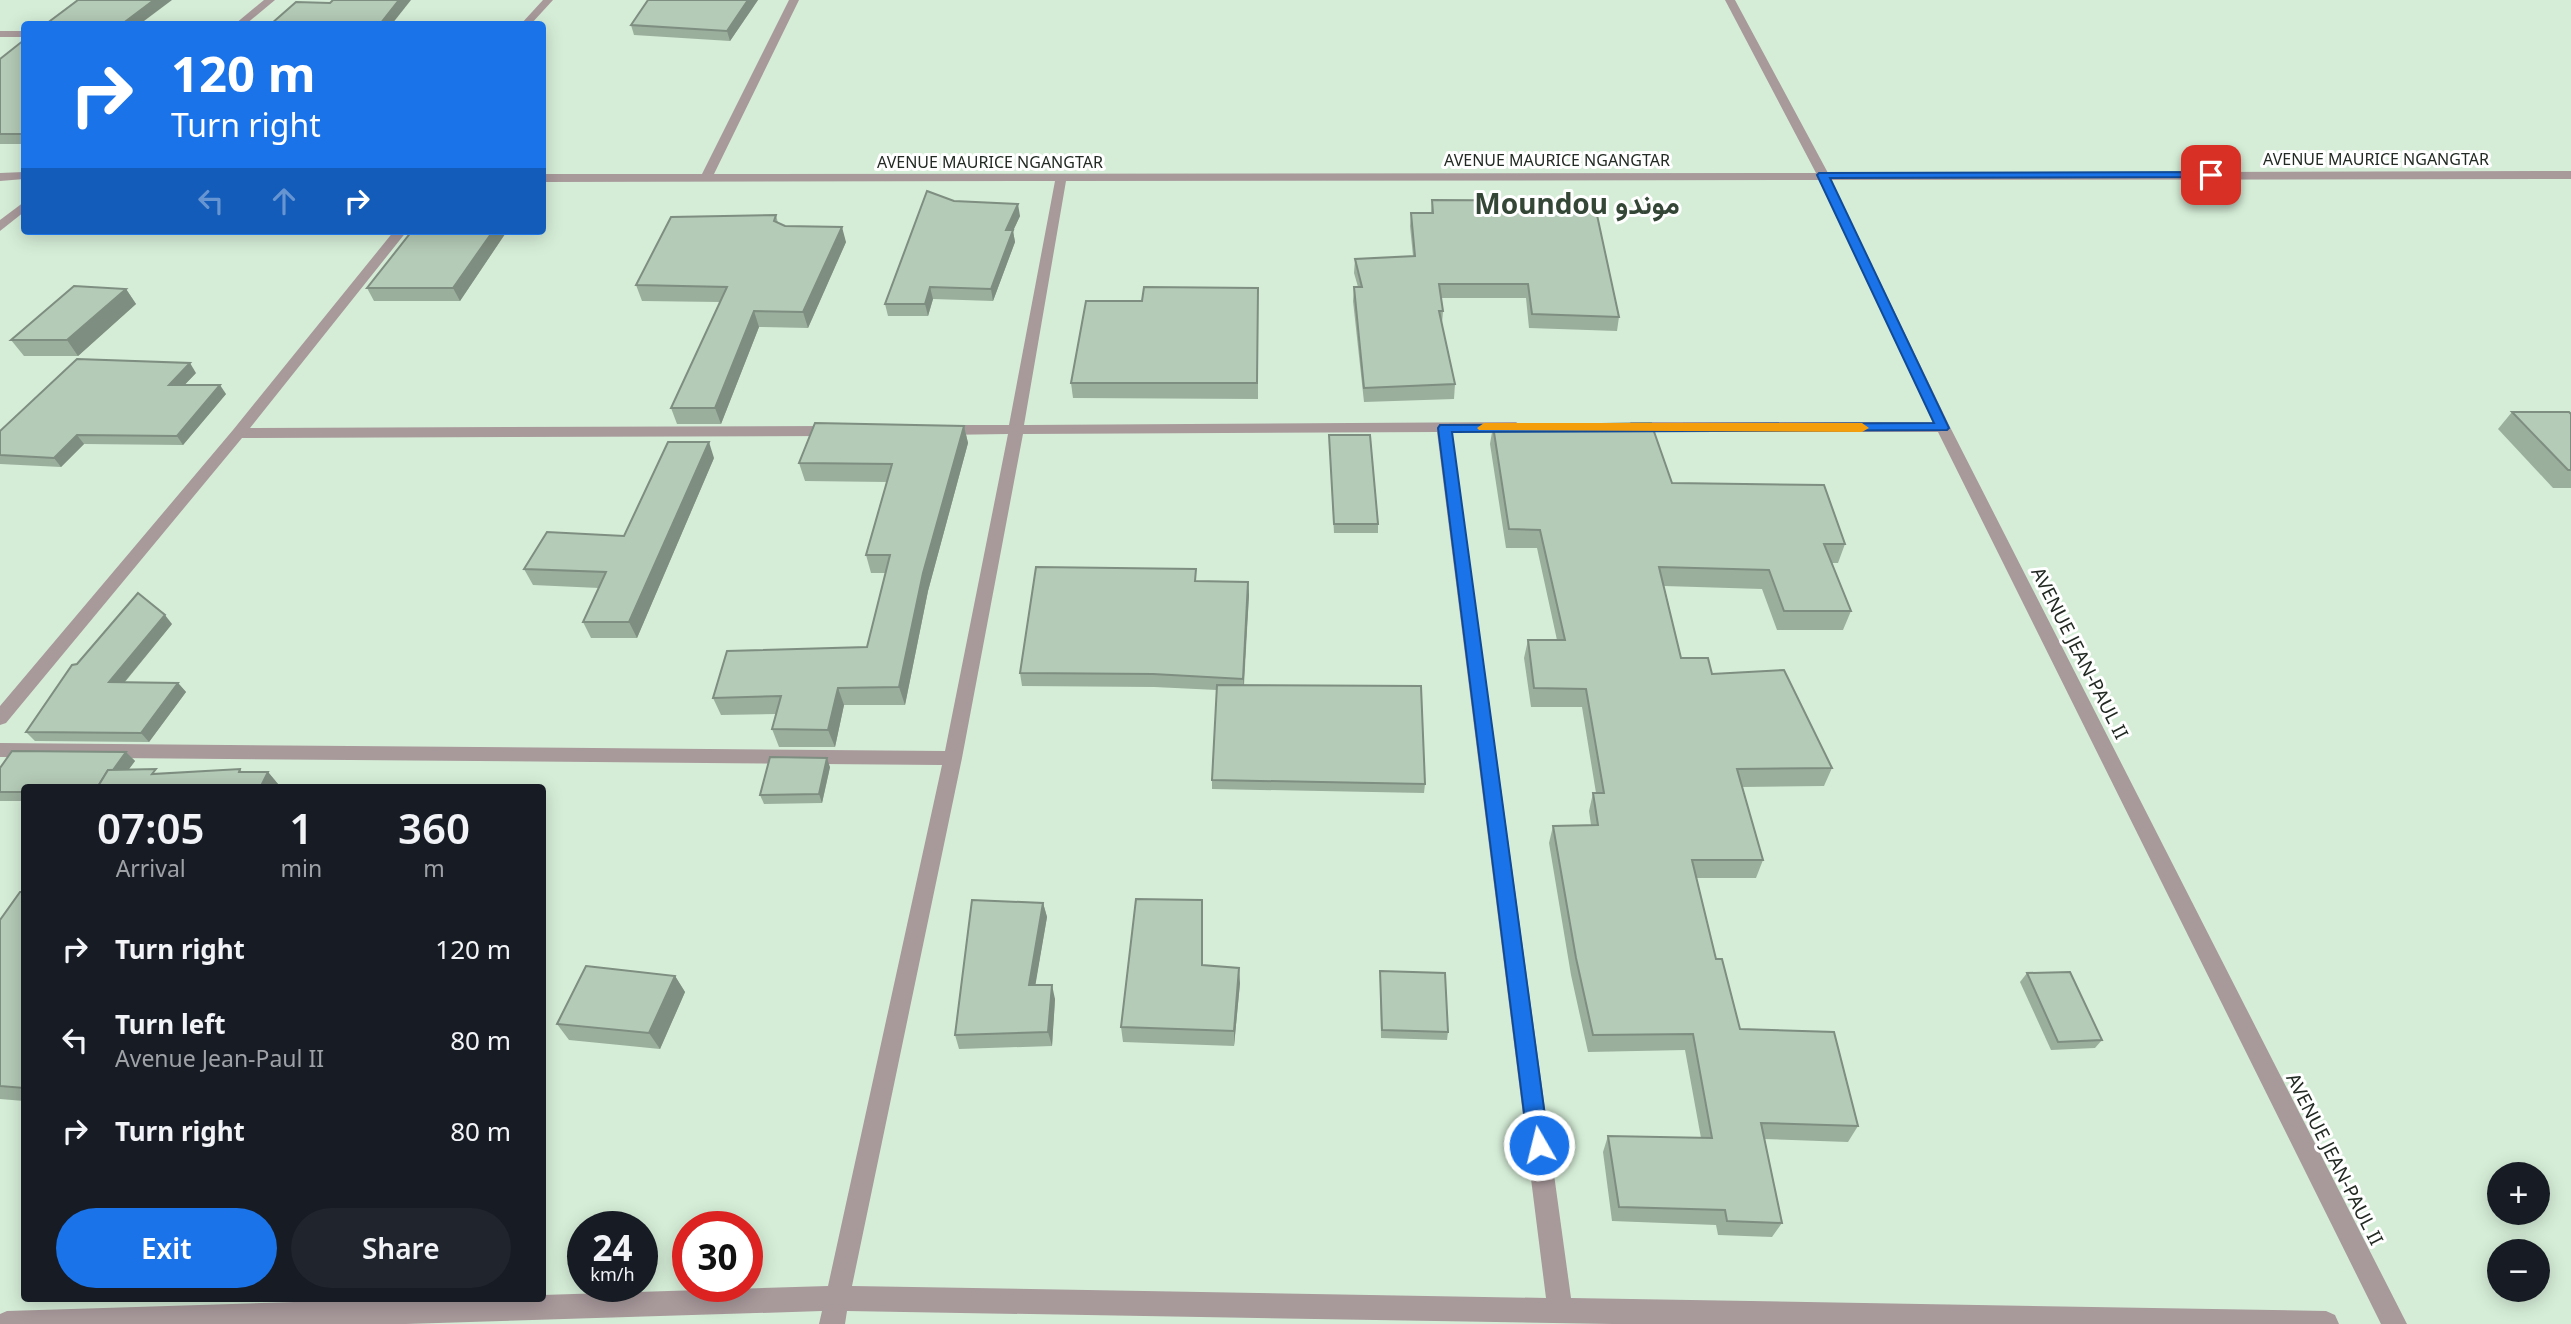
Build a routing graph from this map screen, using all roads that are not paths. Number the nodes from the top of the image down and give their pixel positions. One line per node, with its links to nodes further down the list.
1 (270, 0): 5 (street)
2 (548, 0): 6 (street)
3 (794, 0): 14 (street)
4 (1730, 0): 9 (street, AVENUE JEAN-PAUL II)
5 (244, 21)
6 (529, 21)
7 (0, 34): 8 (street)
8 (21, 34)
9 (1823, 175): 10 (street, AVENUE MAURICE NGANGTAR); 15 (street, AVENUE MAURICE NGANGTAR); 22 (street, AVENUE JEAN-PAUL II)
10 (2571, 175)
11 (21, 176): 12 (street)
12 (0, 177)
13 (546, 178): 14 (street, AVENUE MAURICE NGANGTAR)
14 (706, 178): 15 (street, AVENUE MAURICE NGANGTAR)
15 (1061, 178): 24 (street)
16 (21, 208): 17 (street)
17 (0, 226)
18 (398, 235): 26 (street)
19 (1444, 428): 20 (street); 24 (street); 31 (street)
20 (1527, 428)
21 (1611, 428): 22 (street)
22 (1943, 428): 35 (street, AVENUE JEAN-PAUL II)
23 (933, 430): 24 (street)
24 (1016, 430): 29 (street)
25 (850, 431): 26 (street)
26 (238, 433): 27 (street)
27 (0, 718)
28 (0, 750): 29 (street)
29 (953, 758): 30 (street)
30 (839, 1298): 31 (street); 32 (street); 33 (street)
31 (1560, 1311): 34 (street)
32 (7, 1324)
33 (832, 1324)
34 (2326, 1324)
35 (2394, 1324)

